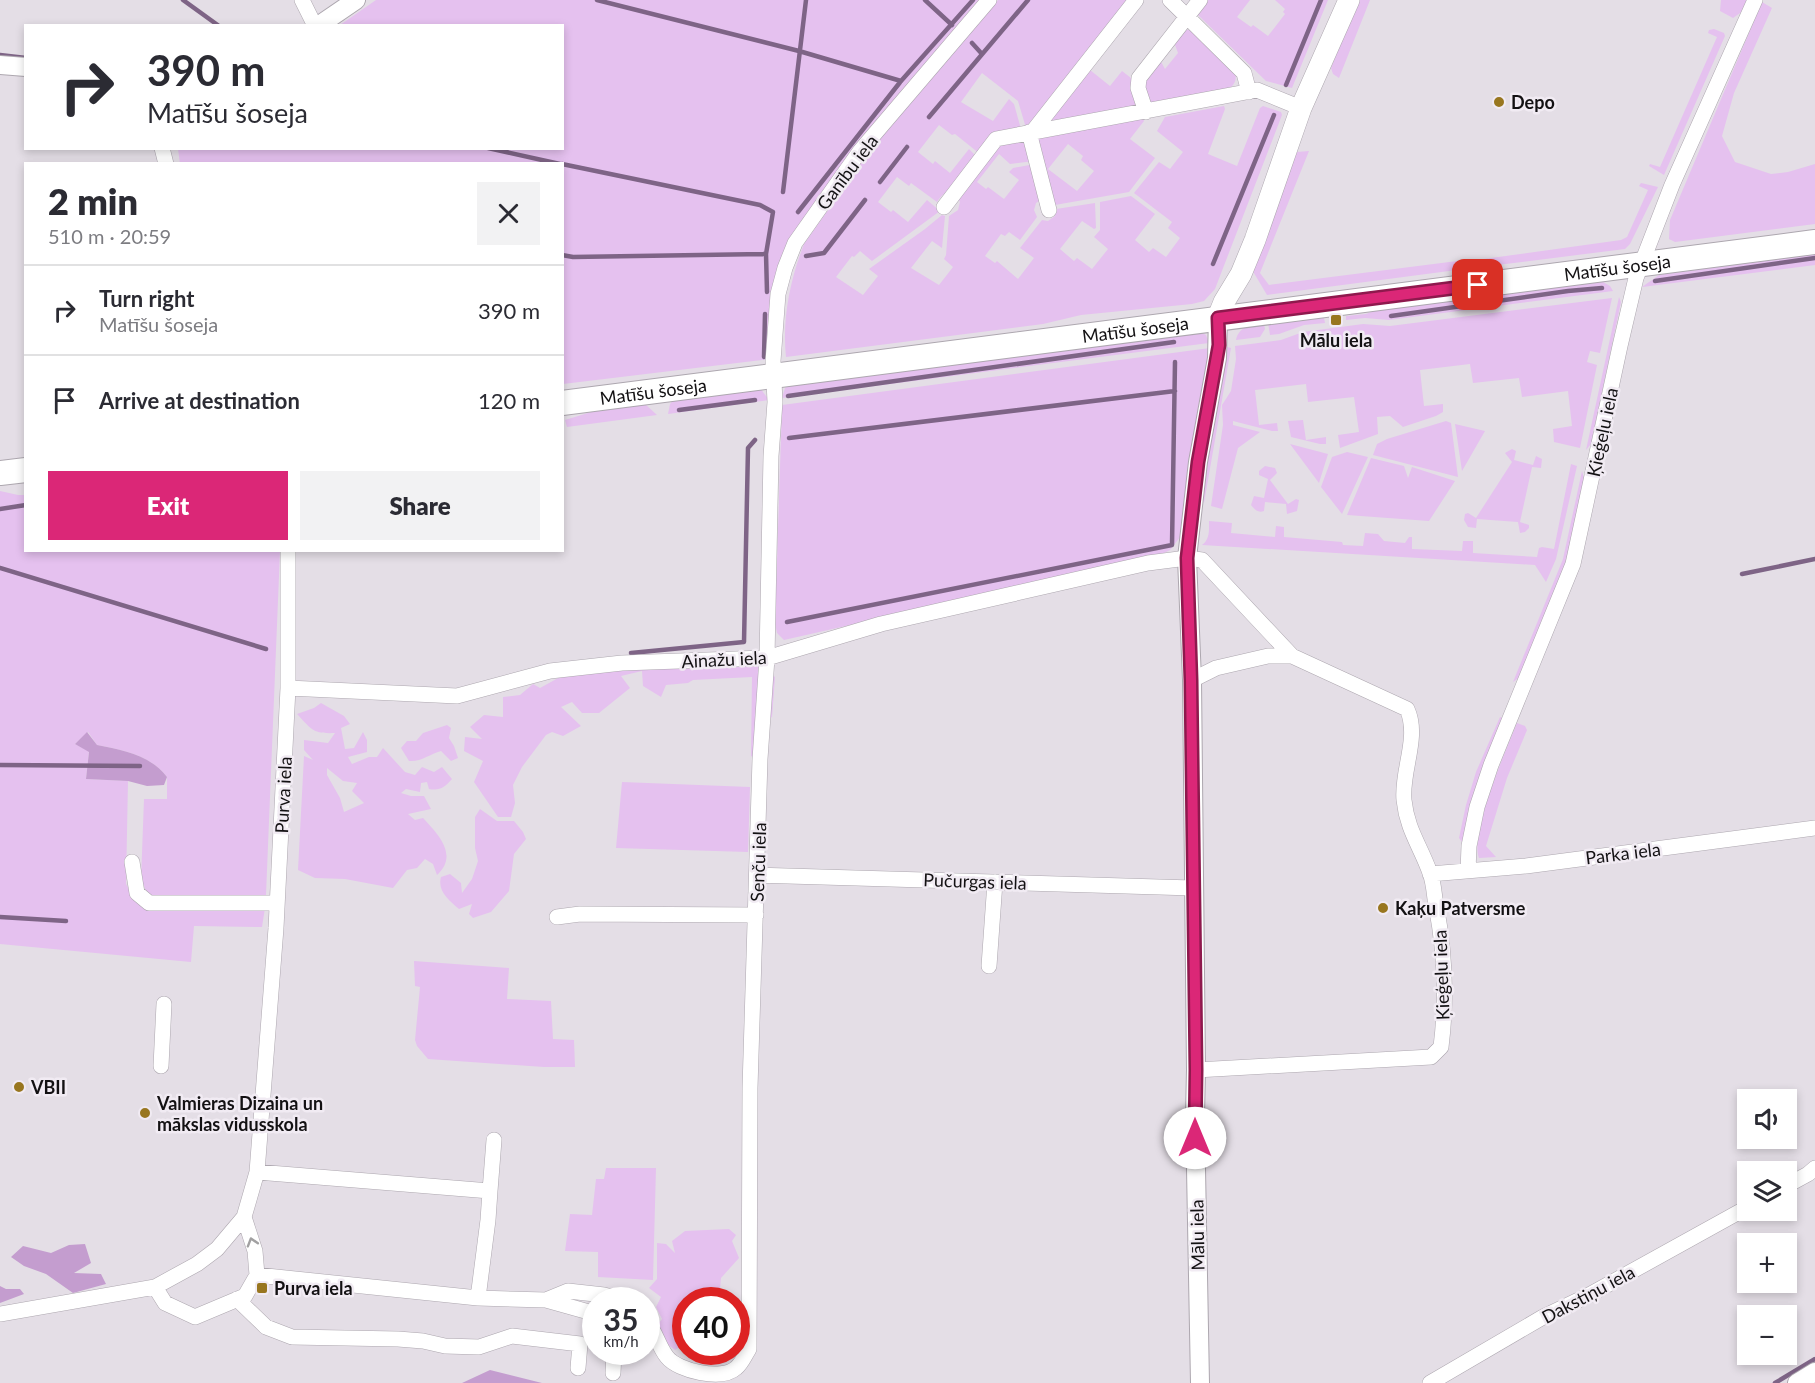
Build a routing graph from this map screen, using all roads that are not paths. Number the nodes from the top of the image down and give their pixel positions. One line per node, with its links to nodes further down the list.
1 (302, 0): 10 (street)
2 (356, 0): 11 (street)
3 (989, 0): 23 (street, Ganību iela)
4 (1136, 0): 17 (street)
5 (1170, 0): 9 (street)
6 (1200, 0): 9 (street)
7 (1349, 0): 15 (main road, Mālu iela)
8 (1755, 0): 21 (street, Ķieģeļu iela)
9 (1187, 16): 14 (street); 16 (street)
10 (315, 24)
11 (319, 24)
12 (0, 65): 13 (street)
13 (24, 67)
14 (1249, 92): 15 (street); 16 (street)
15 (1301, 108): 22 (main road, Mālu iela)
16 (1146, 112): 17 (street)
17 (1032, 131): 18 (street); 19 (street)
18 (944, 207)
19 (1049, 210)
20 (1815, 242): 21 (main road, Matīšu šoseja)
21 (1641, 264): 22 (main road, Matīšu šoseja); 35 (street, Ķieģeļu iela)
22 (1218, 318): 23 (main road, Matīšu šoseja); 28 (street, Mālu iela)
23 (775, 375): 24 (main road, Matīšu šoseja); 30 (street, Senču iela)
24 (564, 404)
25 (24, 470): 26 (main road)
26 (0, 473)
27 (288, 552): 32 (street, Purva iela)
28 (1187, 558): 29 (street); 30 (street, Ainažu iela); 31 (street, Mālu iela)
29 (1292, 656): 31 (street); 36 (street, Ķieģeļu iela)
30 (767, 658): 32 (street, Ainažu iela); 37 (street, Senču iela)
31 (1191, 680): 39 (street, Mālu iela)
32 (288, 688): 40 (street, Purva iela)
33 (1815, 828): 35 (street, Parka iela)
34 (132, 862): 40 (street)
35 (1468, 871): 36 (street, Parka iela)
36 (1430, 874): 46 (street, Ķieģeļu iela)
37 (758, 875): 38 (street, Pučurgas iela); 41 (street, Senču iela)
38 (995, 882): 39 (street, Pučurgas iela); 43 (street)
39 (1193, 888): 46 (street, Mālu iela)
40 (277, 903): 49 (street, Purva iela)
41 (756, 915): 42 (street); 62 (street, Senču iela)
42 (557, 918)
43 (989, 966)
44 (164, 1004): 45 (street)
45 (161, 1066)
46 (1196, 1070): 67 (street, Mālu iela)
47 (494, 1140): 51 (street)
48 (1815, 1167): 50 (street)
49 (257, 1172): 51 (street); 53 (street, Purva iela)
50 (1797, 1180)
51 (490, 1191): 57 (street)
52 (1737, 1213): 68 (street, Dakstiņu iela)
53 (244, 1218): 54 (street, one-way to 53); 55 (street, Purva iela)
54 (257, 1275): 57 (street); 58 (street)
55 (155, 1287): 58 (street); 61 (street, Purva iela)
56 (582, 1293): 59 (street)
57 (478, 1298): 59 (street)
58 (237, 1299): 64 (street)
59 (546, 1300): 60 (street)
60 (582, 1310)
61 (0, 1314)
62 (660, 1345)
63 (613, 1365): 66 (street)
64 (578, 1368)
65 (1815, 1372): 69 (street)
66 (613, 1373)
67 (1200, 1383)
68 (1430, 1383)
69 (1797, 1383)

